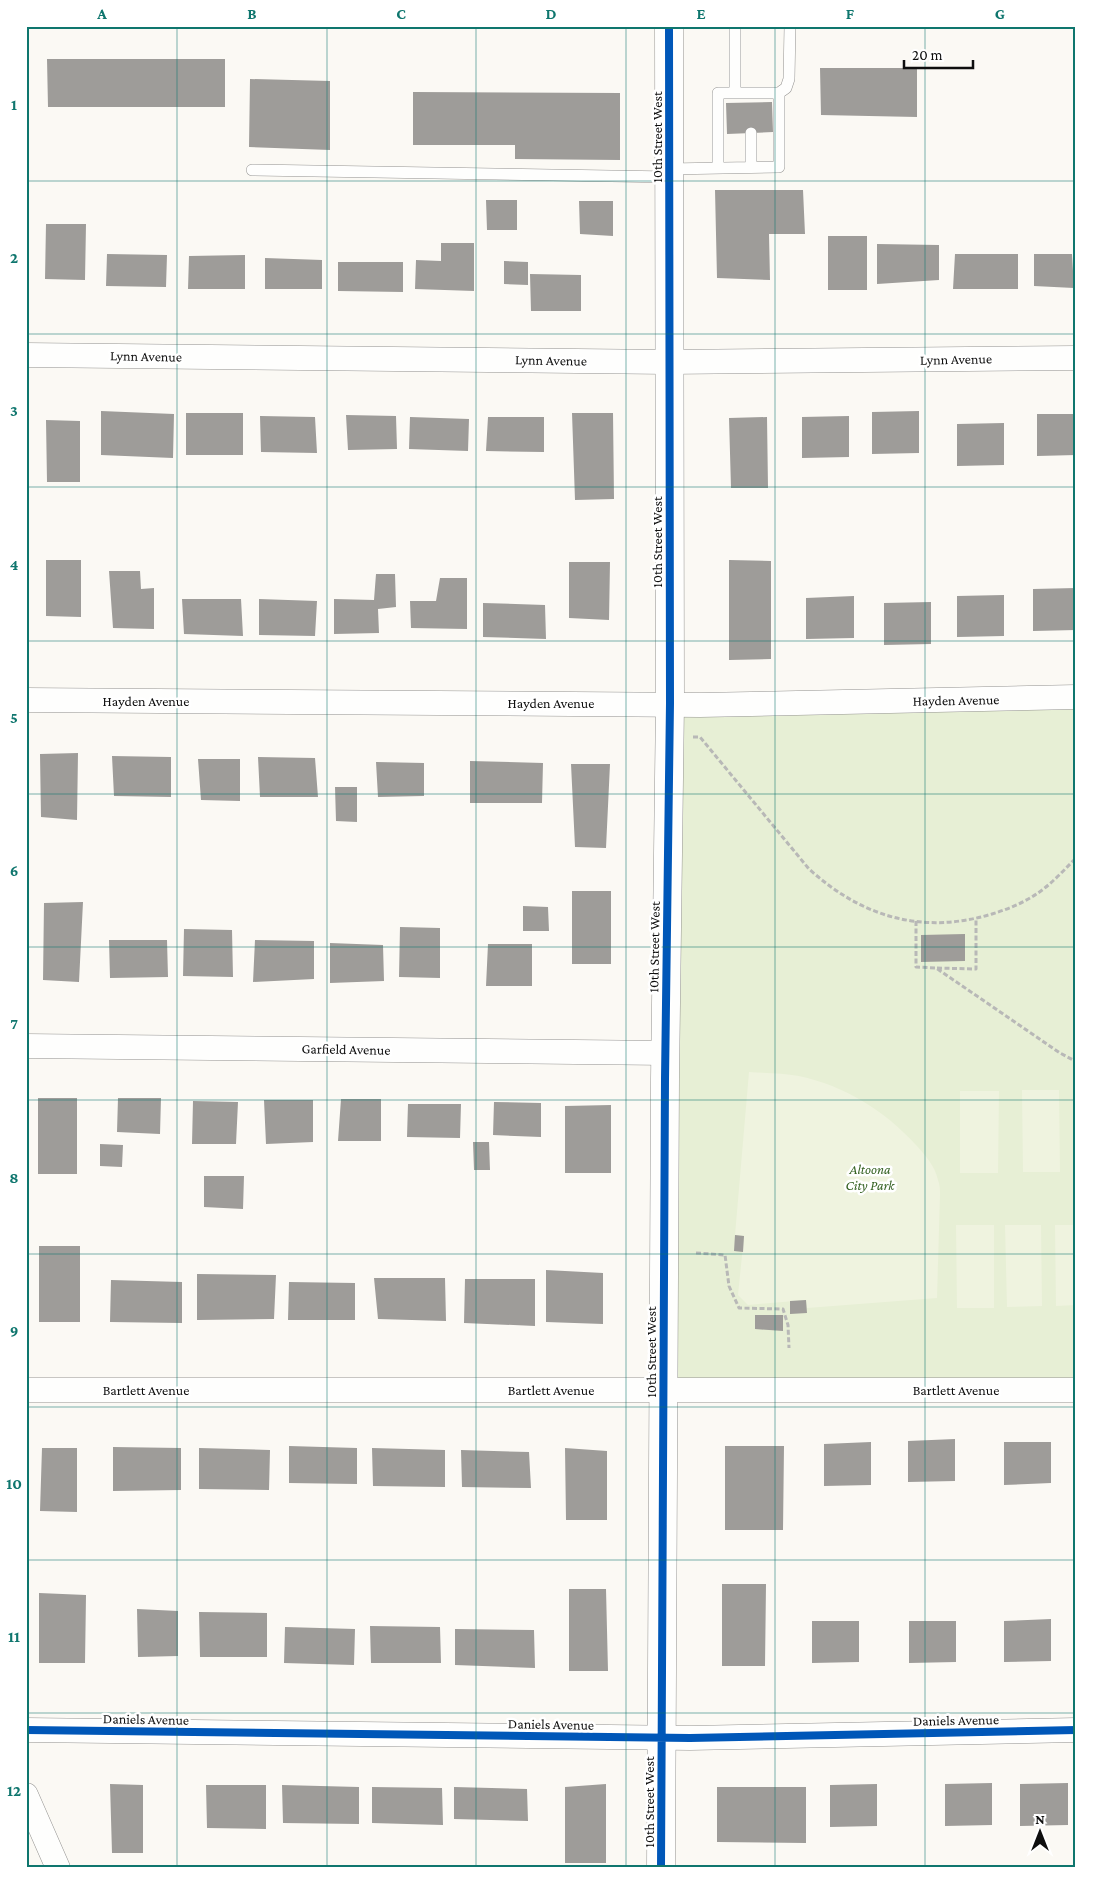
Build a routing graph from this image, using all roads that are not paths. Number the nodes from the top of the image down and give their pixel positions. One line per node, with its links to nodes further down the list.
1 (669, 26): 10 (street, 10th Street West)
2 (735, 26): 4 (lane)
3 (790, 26): 5 (lane)
4 (735, 93): 5 (lane); 8 (lane)
5 (779, 93): 7 (lane)
6 (751, 133): 7 (lane)
7 (751, 167): 8 (lane)
8 (718, 168): 10 (lane)
9 (252, 170): 10 (lane)
10 (669, 173): 13 (street, 10th Street West)
11 (26, 355): 13 (street, Lynn Avenue)
12 (1076, 358): 13 (street, Lynn Avenue)
13 (668, 362): 16 (street, 10th Street West)
14 (1076, 697): 16 (street, Hayden Avenue)
15 (26, 700): 16 (street, Hayden Avenue)
16 (670, 703): 18 (street, 10th Street West)
17 (26, 1046): 18 (street, Garfield Avenue)
18 (666, 1053): 20 (street, 10th Street West)
19 (26, 1390): 20 (street, Bartlett Avenue)
20 (663, 1390): 21 (street, Bartlett Avenue); 24 (street, 10th Street West)
21 (1076, 1390)
22 (26, 1730): 24 (street, Daniels Avenue)
23 (1076, 1730): 24 (street, Daniels Avenue)
24 (661, 1737): 27 (street, 10th Street West)
25 (26, 1795): 26 (street)
26 (58, 1868)
27 (661, 1868)

